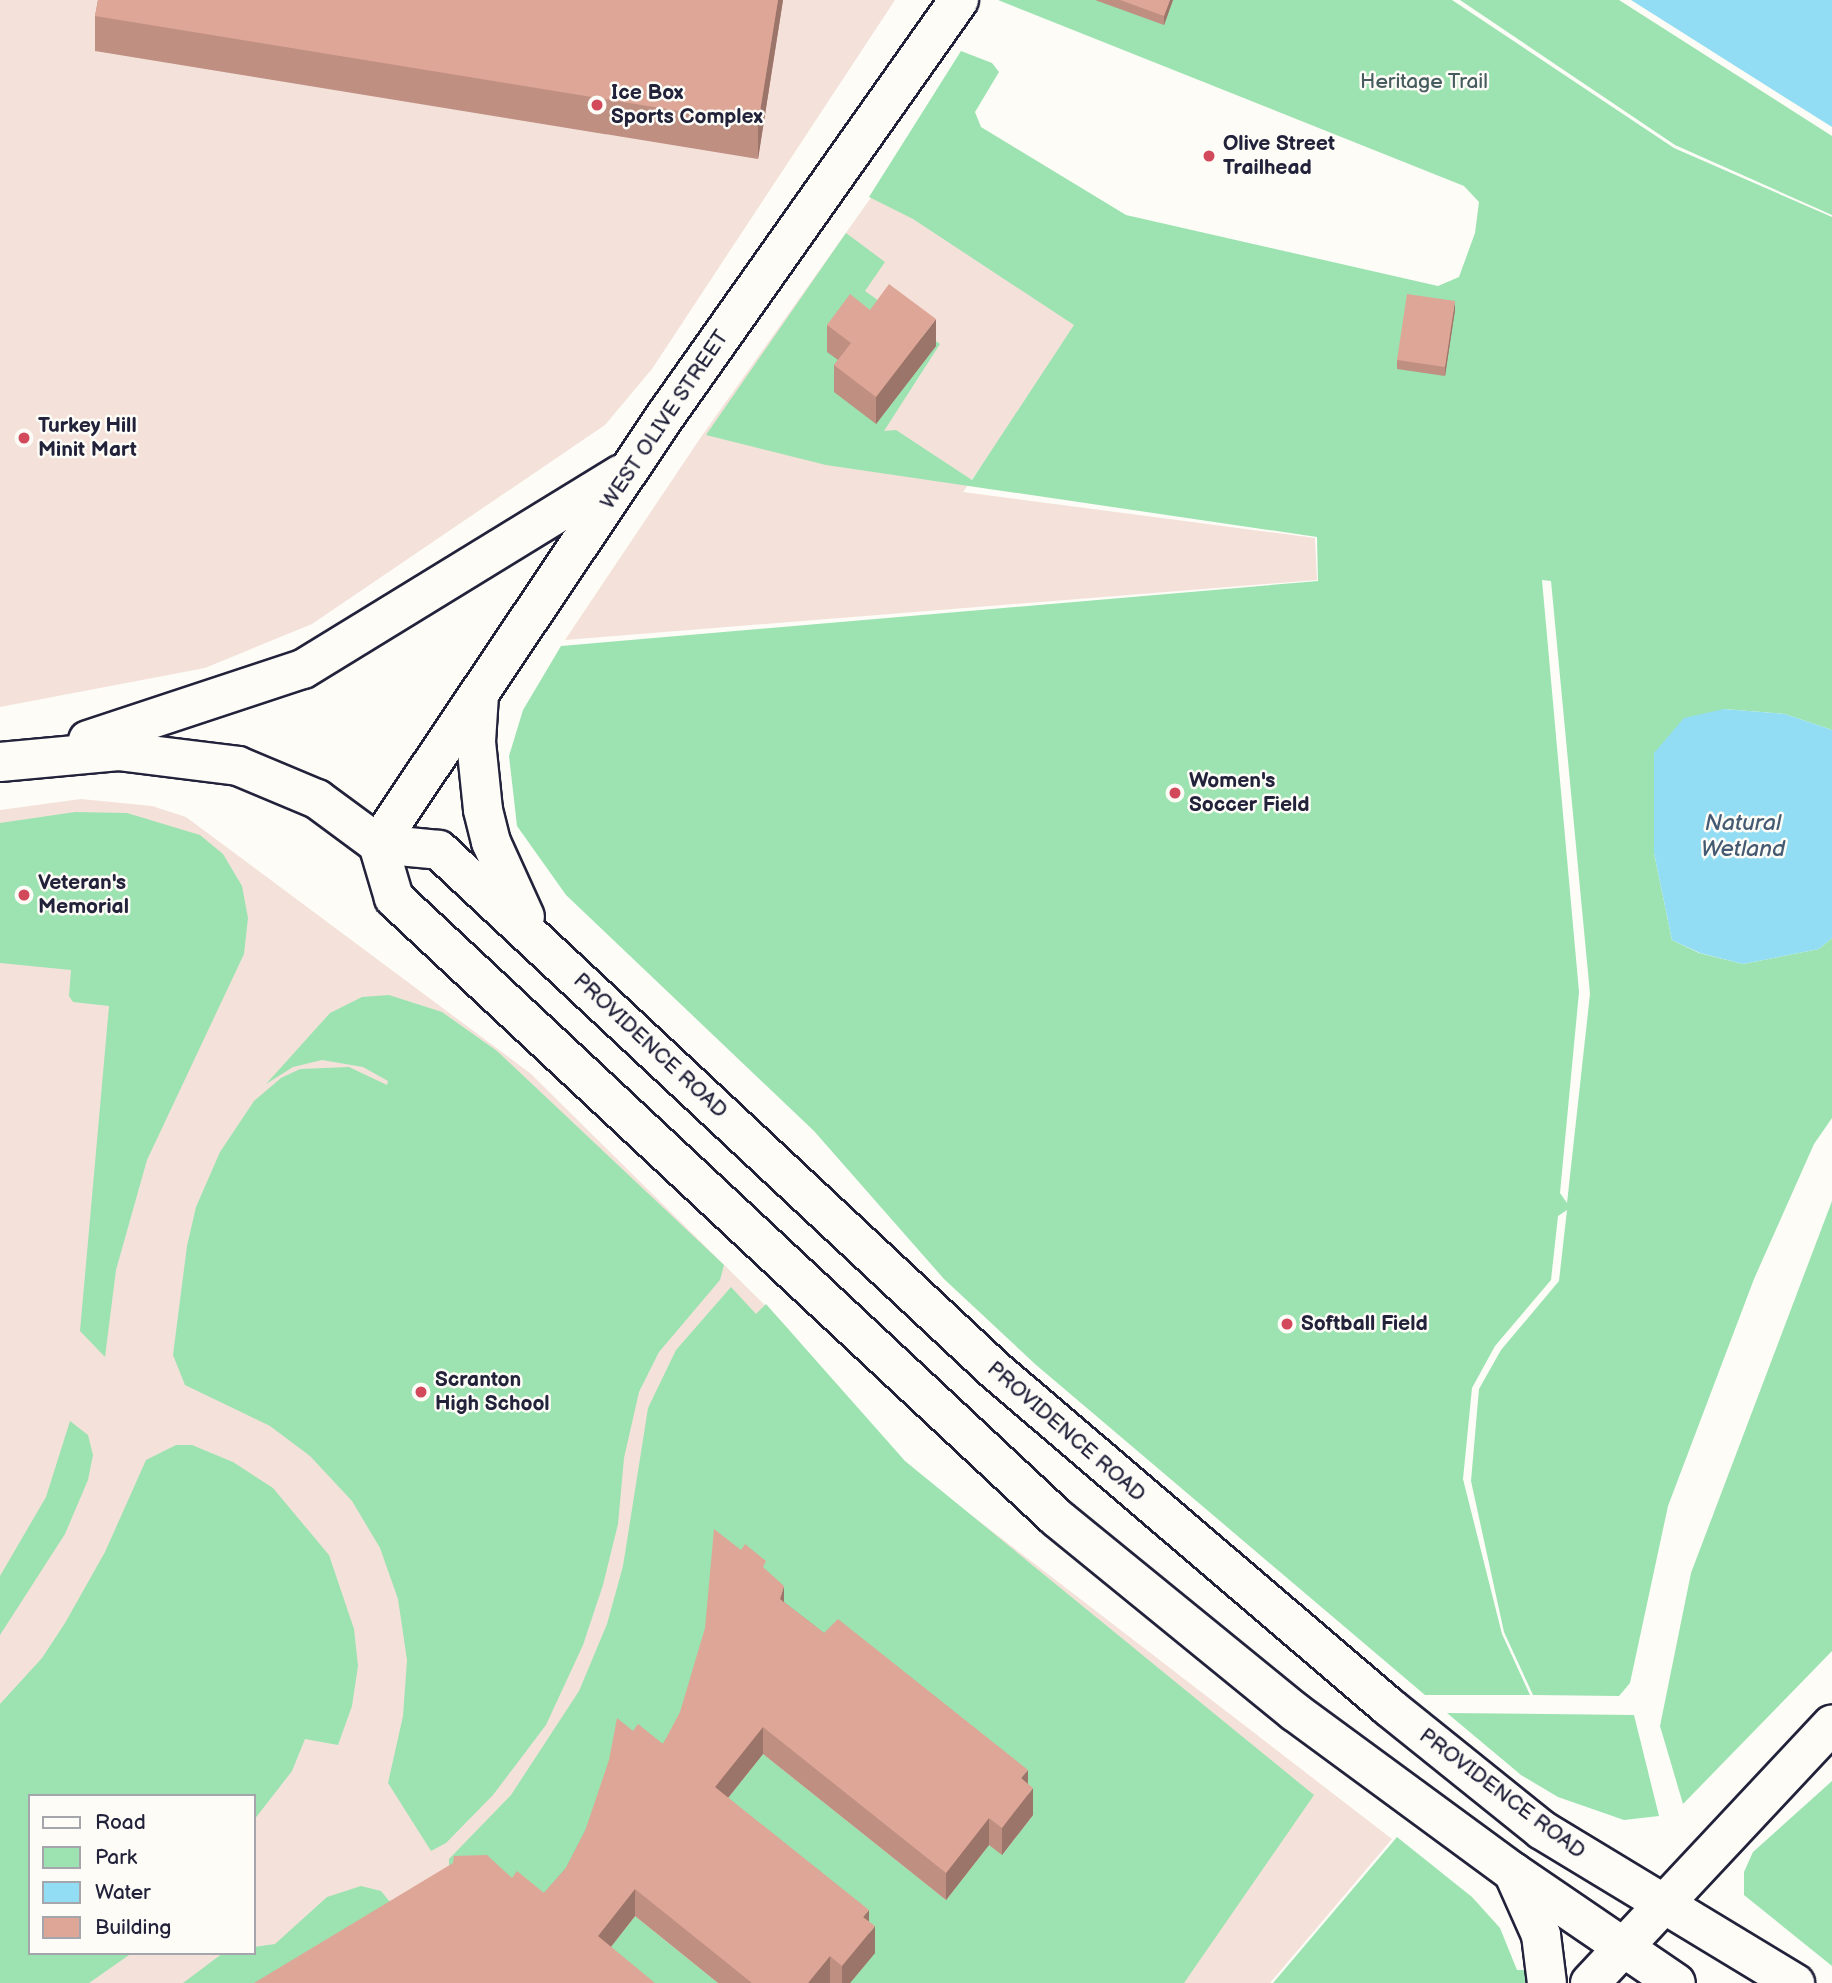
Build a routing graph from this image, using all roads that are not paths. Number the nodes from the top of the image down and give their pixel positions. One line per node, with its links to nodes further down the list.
1 (959, 0): 2 (main road, WEST OLIVE STREET)
2 (630, 469): 3 (main road, WEST OLIVE STREET); 4 (main road)
3 (479, 695): 5 (main road, WEST OLIVE STREET); 6 (main road)
4 (14, 760): 5 (main road)
5 (378, 844): 6 (main road, PROVIDENCE ROAD); 8 (main road)
6 (535, 937): 9 (main road, PROVIDENCE ROAD)
7 (1832, 1724): 9 (main road)
8 (1513, 1872): 10 (main road); 11 (main road)
9 (1662, 1905): 10 (main road); 14 (main road, PROVIDENCE ROAD)
10 (1623, 1947): 12 (main road); 13 (main road)
11 (1547, 1983)
12 (1590, 1983)
13 (1676, 1983)
14 (1795, 1983)

